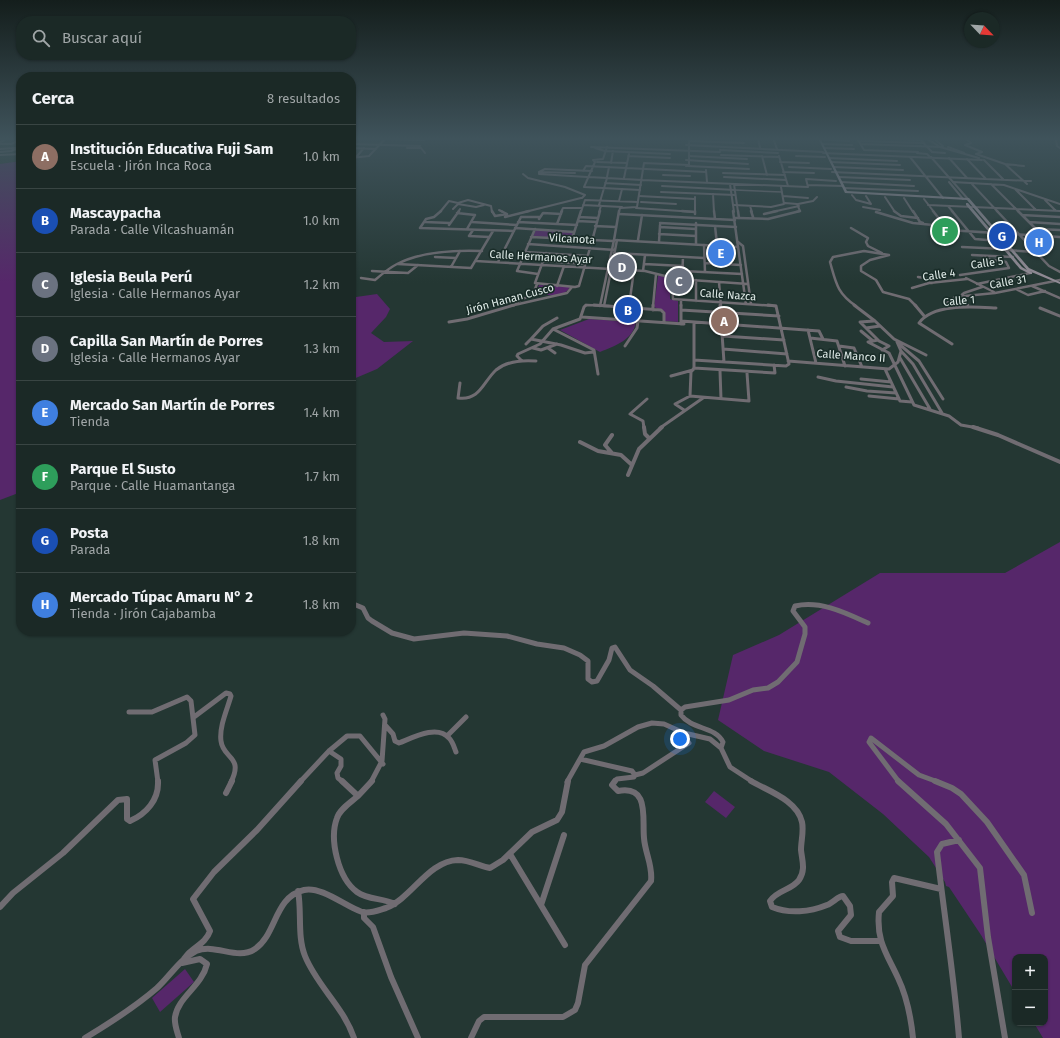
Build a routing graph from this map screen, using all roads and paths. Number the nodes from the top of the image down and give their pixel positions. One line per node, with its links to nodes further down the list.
1 (565, 186): 38 (street)
2 (584, 186): 19 (street)
3 (641, 186): 22 (street)
4 (642, 186): 32 (street)
5 (662, 186): 25 (street)
6 (672, 186): 21 (street)
7 (733, 186): 23 (street)
8 (781, 186): 26 (street)
9 (839, 186): 31 (main road)
10 (914, 186): 24 (street)
11 (933, 186): 43 (street)
12 (953, 186): 49 (street)
13 (956, 186): 49 (street)
14 (975, 186): 71 (street)
15 (992, 186): 74 (street)
16 (1008, 186): 18 (street)
17 (844, 187): 24 (street); 42 (main road)
18 (1013, 188): 44 (street); 77 (street)
19 (604, 189): 20 (street); 47 (street)
20 (622, 189): 22 (street); 48 (street)
21 (731, 189): 23 (street); 30 (street)
22 (640, 190): 32 (street)
23 (734, 190): 26 (street); 30 (street)
24 (918, 191): 42 (street)
25 (661, 192): 27 (street); 35 (street)
26 (782, 192): 33 (street)
27 (695, 193): 29 (street); 45 (street)
28 (809, 193): 40 (street)
29 (713, 194): 30 (street); 101 (street)
30 (734, 195): 57 (street)
31 (852, 195): 34 (main road); 34 (street)
32 (640, 196): 35 (street); 50 (street)
33 (784, 196): 40 (street); 52 (street)
34 (866, 196): 37 (main road)
35 (661, 197): 39 (street)
36 (817, 197): 58 (street)
37 (885, 197): 41 (main road); 87 (street)
38 (581, 198): 46 (street); 91 (street)
39 (677, 198): 45 (street); 53 (street)
40 (808, 198): 51 (street)
41 (904, 198): 42 (main road); 100 (street)
42 (923, 198): 43 (main road); 49 (main road); 59 (street)
43 (942, 198): 49 (main road)
44 (1044, 198): 54 (street); 79 (street)
45 (695, 199): 81 (street)
46 (586, 200): 47 (street); 56 (street)
47 (600, 200): 48 (street); 60 (street)
48 (619, 200): 50 (street)
49 (966, 200): 67 (main road); 68 (main road)
50 (640, 202): 53 (street); 64 (street); 70 (street)
51 (805, 202)
52 (785, 203): 58 (street); 65 (street)
53 (676, 204): 78 (street)
54 (1060, 204)
55 (484, 205): 72 (street); 75 (street); 103 (street)
56 (583, 205): 60 (street); 69 (street)
57 (735, 205): 61 (street); 98 (street); 102 (street)
58 (798, 205): 76 (street); 99 (street)
59 (928, 205): 63 (street); 119 (street)
60 (600, 206): 64 (street); 96 (street)
61 (750, 206): 62 (street); 94 (street)
62 (762, 206): 65 (street); 86 (street)
63 (948, 206): 67 (street); 135 (street)
64 (622, 207): 85 (street)
65 (771, 207): 76 (street)
66 (863, 207): 87 (street)
67 (969, 207): 68 (street); 138 (main road)
68 (975, 207): 71 (street); 139 (main road)
69 (582, 208): 84 (street); 93 (street)
70 (636, 208): 78 (street); 85 (street)
71 (995, 208): 74 (street); 140 (street)
72 (453, 209)
73 (460, 209): 83 (street)
74 (1015, 209): 77 (street); 90 (street)
75 (499, 210)
76 (780, 210): 86 (street)
77 (1036, 210): 79 (street)
78 (676, 211): 81 (street)
79 (1056, 211): 80 (street)
80 (1060, 211)
81 (695, 212): 97 (street)
82 (876, 212): 116 (street)
83 (457, 213): 105 (street); 109 (street)
84 (561, 214): 92 (street); 112 (street)
85 (620, 214): 88 (street); 120 (street); 147 (street)
86 (764, 214): 99 (street)
87 (895, 214): 100 (street)
88 (642, 215): 89 (street); 148 (street)
89 (661, 216): 97 (street); 111 (street)
90 (1022, 216): 95 (street); 108 (street)
91 (505, 217)
92 (540, 217): 106 (street); 110 (street)
93 (579, 217): 96 (street); 104 (street)
94 (753, 217): 98 (street); 99 (street)
95 (1060, 217)
96 (598, 218): 107 (street)
97 (696, 218): 101 (street); 115 (street)
98 (739, 218): 102 (street)
99 (764, 218)
100 (918, 218): 116 (street)
101 (715, 219): 102 (street)
102 (735, 219): 122 (street)
103 (426, 220): 109 (street); 123 (street)
104 (578, 221): 107 (street); 114 (street)
105 (472, 222): 125 (street); 127 (street)
106 (518, 222): 110 (street); 125 (street)
107 (597, 222): 117 (street)
108 (1029, 222): 113 (street); 130 (street)
109 (450, 223): 123 (street)
110 (537, 223): 112 (street)
111 (660, 223): 115 (street); 121 (street)
112 (557, 224): 114 (street)
113 (1060, 224)
114 (577, 225): 134 (street)
115 (696, 225): 118 (street); 129 (street)
116 (933, 225): 119 (street)
117 (596, 226): 120 (street); 149 (street)
118 (715, 226): 122 (street); 154 (street)
119 (944, 226): 135 (street)
120 (616, 227): 147 (street)
121 (660, 227): 129 (street); 137 (street)
122 (736, 227): 156 (street)
123 (446, 228): 124 (street)
124 (453, 228): 127 (street); 136 (street)
125 (515, 228): 128 (street); 133 (street); 178 (street)
126 (851, 228): 168 (street)
127 (467, 229): 131 (street)
128 (535, 229): 134 (street); 144 (street)
129 (696, 229): 141 (street)
130 (1036, 229): 132 (street); 142 (street)
131 (473, 230): 133 (street); 143 (street)
132 (1060, 230)
133 (493, 231): 143 (street)
134 (574, 232): 146 (street)
135 (970, 232): 138 (street); 150 (street)
136 (450, 234)
137 (659, 234): 141 (street); 151 (street)
138 (992, 234): 139 (street); 150 (main road)
139 (998, 234): 140 (street); 160 (main road)
140 (1020, 235): 142 (street); 165 (street)
141 (696, 236): 153 (street)
142 (1043, 236): 145 (street)
143 (489, 237): 162 (street)
144 (531, 237): 146 (street); 152 (street)
145 (1060, 237)
146 (572, 239): 149 (street)
147 (615, 240): 148 (street); 149 (street); 151 (street); 163 (street)
148 (638, 240): 151 (street)
149 (592, 241)
150 (999, 241): 159 (main road)
151 (659, 242): 153 (street)
152 (528, 244): 158 (street, Vilcanota); 164 (street)
153 (696, 244): 154 (street); 155 (street)
154 (717, 244): 156 (street)
155 (704, 245): 156 (street); 174 (street)
156 (738, 245): 185 (street); 215 (street)
157 (962, 247): 159 (street)
158 (590, 248): 163 (street, Vilcanota); 171 (street)
159 (1006, 250): 160 (street); 176 (main road)
160 (1012, 250): 165 (street); 193 (main road)
161 (460, 251): 162 (street); 170 (street); 173 (street)
162 (482, 251): 177 (street)
163 (614, 251): 167 (street, Vilcanota); 190 (street)
164 (524, 252): 166 (street); 179 (street)
165 (1036, 252): 198 (street)
166 (546, 253): 171 (street); 180 (street)
167 (645, 255): 172 (street, Vilcanota); 183 (street)
168 (889, 255): 249 (street); 252 (street)
169 (972, 255): 176 (street)
170 (427, 256): 173 (street); 182 (street)
171 (588, 256): 187 (street)
172 (683, 257): 174 (street, Vilcanota); 188 (street)
173 (456, 258): 189 (street)
174 (704, 258): 181 (street)
175 (984, 258): 207 (street, Calle 5)
176 (1013, 258): 193 (main road)
177 (476, 261): 178 (street, Calle Hermanos Ayar); 189 (street)
178 (498, 262): 179 (street, Calle Hermanos Ayar)
179 (519, 263): 180 (street, Calle Hermanos Ayar); 200 (street)
180 (542, 263): 186 (street, Calle Hermanos Ayar); 187 (street); 200 (street)
181 (705, 263): 185 (street); 197 (street)
182 (397, 264): 184 (street); 196 (street)
183 (644, 264): 188 (street); 195 (street)
184 (418, 265): 189 (street); 196 (street)
185 (741, 265): 202 (street)
186 (564, 266): 187 (street, Calle Hermanos Ayar); 218 (street)
187 (585, 266): 190 (street, Calle Hermanos Ayar); 219 (street)
188 (683, 266): 192 (street)
189 (450, 267)
190 (609, 269): 191 (street, Calle Hermanos Ayar); 237 (street)
191 (634, 270): 195 (street, Calle Hermanos Ayar); 240 (street)
192 (682, 270): 197 (street); 206 (street)
193 (1026, 270): 199 (main road); 210 (main road)
194 (372, 271): 196 (street)
195 (643, 271): 201 (street, Calle Hermanos Ayar)
196 (387, 272): 204 (street)
197 (705, 272): 202 (street)
198 (1060, 272)
199 (1030, 273): 210 (main road); 216 (street)
200 (538, 274): 214 (street)
201 (656, 274): 205 (street, Calle Hermanos Ayar); 243 (street)
202 (742, 274): 212 (street)
203 (918, 277): 213 (street)
204 (361, 278)
205 (672, 278): 206 (street, Calle Hermanos Ayar); 229 (street)
206 (682, 279): 208 (street, Calle Hermanos Ayar)
207 (967, 279): 213 (street, Calle 4); 216 (street)
208 (696, 280): 211 (street, Calle Hermanos Ayar); 231 (street)
209 (1060, 280): 210 (street, Calle 31)
210 (1052, 281): 217 (main road); 220 (street, Calle 31)
211 (719, 282): 212 (street, Calle Hermanos Ayar); 233 (street)
212 (743, 283): 215 (street, Calle Hermanos Ayar); 235 (street)
213 (933, 283): 222 (street, Calle 4)
214 (537, 284): 218 (street); 228 (street)
215 (748, 284): 236 (street)
216 (977, 284): 221 (street)
217 (1060, 285)
218 (556, 286): 219 (street)
219 (572, 286): 230 (street, Jirón Hanan Cusco)
220 (1032, 286): 223 (street, Calle 31); 224 (street)
221 (982, 287): 225 (street); 226 (street)
222 (912, 288)
223 (1015, 289): 224 (street); 225 (street, Calle 31)
224 (1045, 291): 227 (street)
225 (995, 293): 226 (street, Calle 31)
226 (959, 297): 238 (street)
227 (1060, 298)
228 (526, 299): 230 (street); 232 (street)
229 (681, 300): 231 (street, Calle Nazca); 244 (street)
230 (533, 301): 234 (street, Jirón Hanan Cusco)
231 (696, 301): 233 (street, Calle Nazca)
232 (518, 302): 234 (street); 239 (street)
233 (720, 302): 235 (street, Calle Nazca); 245 (street)
234 (522, 304): 239 (street, Jirón Hanan Cusco)
235 (746, 304): 236 (street, Calle Nazca)
236 (751, 304): 246 (street, Calle Nazca)
237 (602, 306): 240 (street); 248 (street)
238 (976, 307): 241 (street, Calle 1); 249 (street, Calle 1)
239 (503, 308): 253 (street, Jirón Hanan Cusco)
240 (628, 308): 243 (street)
241 (996, 308)
242 (1040, 308): 247 (street)
243 (653, 310): 254 (street)
244 (681, 310): 245 (street); 255 (street)
245 (721, 313): 246 (street); 257 (street)
246 (779, 316): 259 (street)
247 (1060, 316)
248 (582, 317): 251 (street); 261 (street)
249 (925, 317): 275 (street)
250 (557, 318): 266 (street)
251 (638, 321): 254 (street); 276 (street)
252 (875, 321): 258 (street); 260 (street)
253 (449, 322)
254 (664, 322): 255 (street)
255 (681, 322): 256 (street)
256 (694, 323): 257 (street); 289 (street)
257 (722, 324): 259 (street); 264 (street)
258 (880, 326): 260 (street); 272 (street)
259 (781, 328): 262 (street); 268 (street)
260 (866, 328): 269 (street)
261 (553, 329): 271 (street); 283 (street)
262 (808, 330): 265 (street); 267 (street)
263 (861, 331): 270 (street)
264 (723, 336): 268 (street); 280 (street)
265 (810, 338): 267 (street); 293 (street)
266 (531, 339): 271 (street); 273 (street)
267 (824, 339): 277 (street)
268 (784, 340): 285 (street)
269 (878, 340): 270 (street); 281 (street)
270 (874, 341): 281 (street)
271 (542, 342): 274 (street); 278 (street)
272 (898, 343): 282 (street); 286 (street); 319 (street)
273 (526, 344)
274 (558, 344): 279 (street); 283 (street)
275 (952, 344)
276 (625, 346)
277 (838, 346): 295 (street); 297 (street)
278 (534, 348): 279 (street); 288 (street)
279 (548, 348): 284 (street)
280 (723, 349): 285 (street); 292 (street)
281 (882, 350): 296 (street)
282 (901, 351): 287 (street, Calle Manco II); 323 (street)
283 (593, 352): 304 (street)
284 (555, 353)
285 (787, 354): 291 (street)
286 (926, 355)
287 (900, 358): 296 (street, Calle Manco II); 321 (street)
288 (521, 360): 290 (street); 309 (street)
289 (694, 360): 292 (street); 298 (street)
290 (536, 361)
291 (788, 361): 293 (street, Calle Manco II); 294 (street)
292 (724, 362): 294 (street)
293 (816, 363): 295 (street, Calle Manco II)
294 (774, 365): 303 (street)
295 (845, 366): 297 (street, Calle Manco II)
296 (894, 366): 300 (street, Calle Manco II); 320 (street)
297 (862, 367): 300 (street, Calle Manco II)
298 (694, 369): 299 (street); 305 (street); 313 (street)
299 (710, 369): 301 (street); 303 (street)
300 (885, 369): 308 (street)
301 (720, 371): 302 (street); 317 (street)
302 (747, 372): 303 (street); 317 (street)
303 (775, 372)
304 (598, 374)
305 (671, 376)
306 (818, 377): 311 (street)
307 (861, 380): 308 (street)
308 (891, 382): 311 (street)
309 (460, 383)
310 (846, 386): 312 (street)
311 (893, 387): 312 (street)
312 (896, 393): 318 (street)
313 (690, 396): 315 (street); 322 (street)
314 (869, 396): 318 (street)
315 (703, 397): 317 (street); 322 (street)
316 (647, 399): 325 (street)
317 (721, 399)
318 (899, 399): 320 (street)
319 (943, 399)
320 (912, 402): 321 (street)
321 (930, 409): 323 (street)
322 (684, 410): 325 (street)
323 (942, 413): 328 (street)
324 (612, 435): 327 (street)
325 (649, 438): 329 (street)
326 (580, 442): 327 (street)
327 (612, 453): 329 (street)
328 (1060, 462)
329 (632, 464): 330 (street)
330 (628, 475)
331 (356, 604): 333 (street)
332 (868, 623): 333 (street)
333 (682, 710): 341 (street)
334 (129, 712): 337 (street)
335 (383, 715): 338 (street)
336 (466, 717): 339 (street)
337 (194, 718): 347 (street); 356 (street)
338 (385, 725): 339 (street); 345 (street)
339 (447, 736): 343 (street)
340 (688, 743): 346 (street)
341 (721, 748): 344 (street); 359 (street)
342 (329, 750): 345 (street); 348 (street); 361 (street)
343 (456, 752)
344 (580, 758): 346 (street); 351 (street)
345 (383, 764): 348 (street)
346 (635, 775): 366 (street)
347 (226, 793)
348 (358, 796): 354 (street)
349 (564, 835): 355 (street)
350 (959, 840): 352 (street); 358 (street); 369 (street)
351 (510, 854): 354 (street); 355 (street)
352 (941, 889): 359 (street); 368 (street)
353 (298, 891): 357 (street); 361 (street); 364 (street)
354 (395, 904): 357 (street)
355 (541, 905): 360 (street)
356 (0, 907)
357 (364, 912): 365 (street)
358 (1032, 913)
359 (880, 941): 367 (street)
360 (565, 945)
361 (182, 963): 362 (street); 363 (street)
362 (85, 1038)
363 (179, 1038)
364 (354, 1038)
365 (418, 1038)
366 (472, 1038)
367 (913, 1038)
368 (959, 1038)
369 (1005, 1038)

